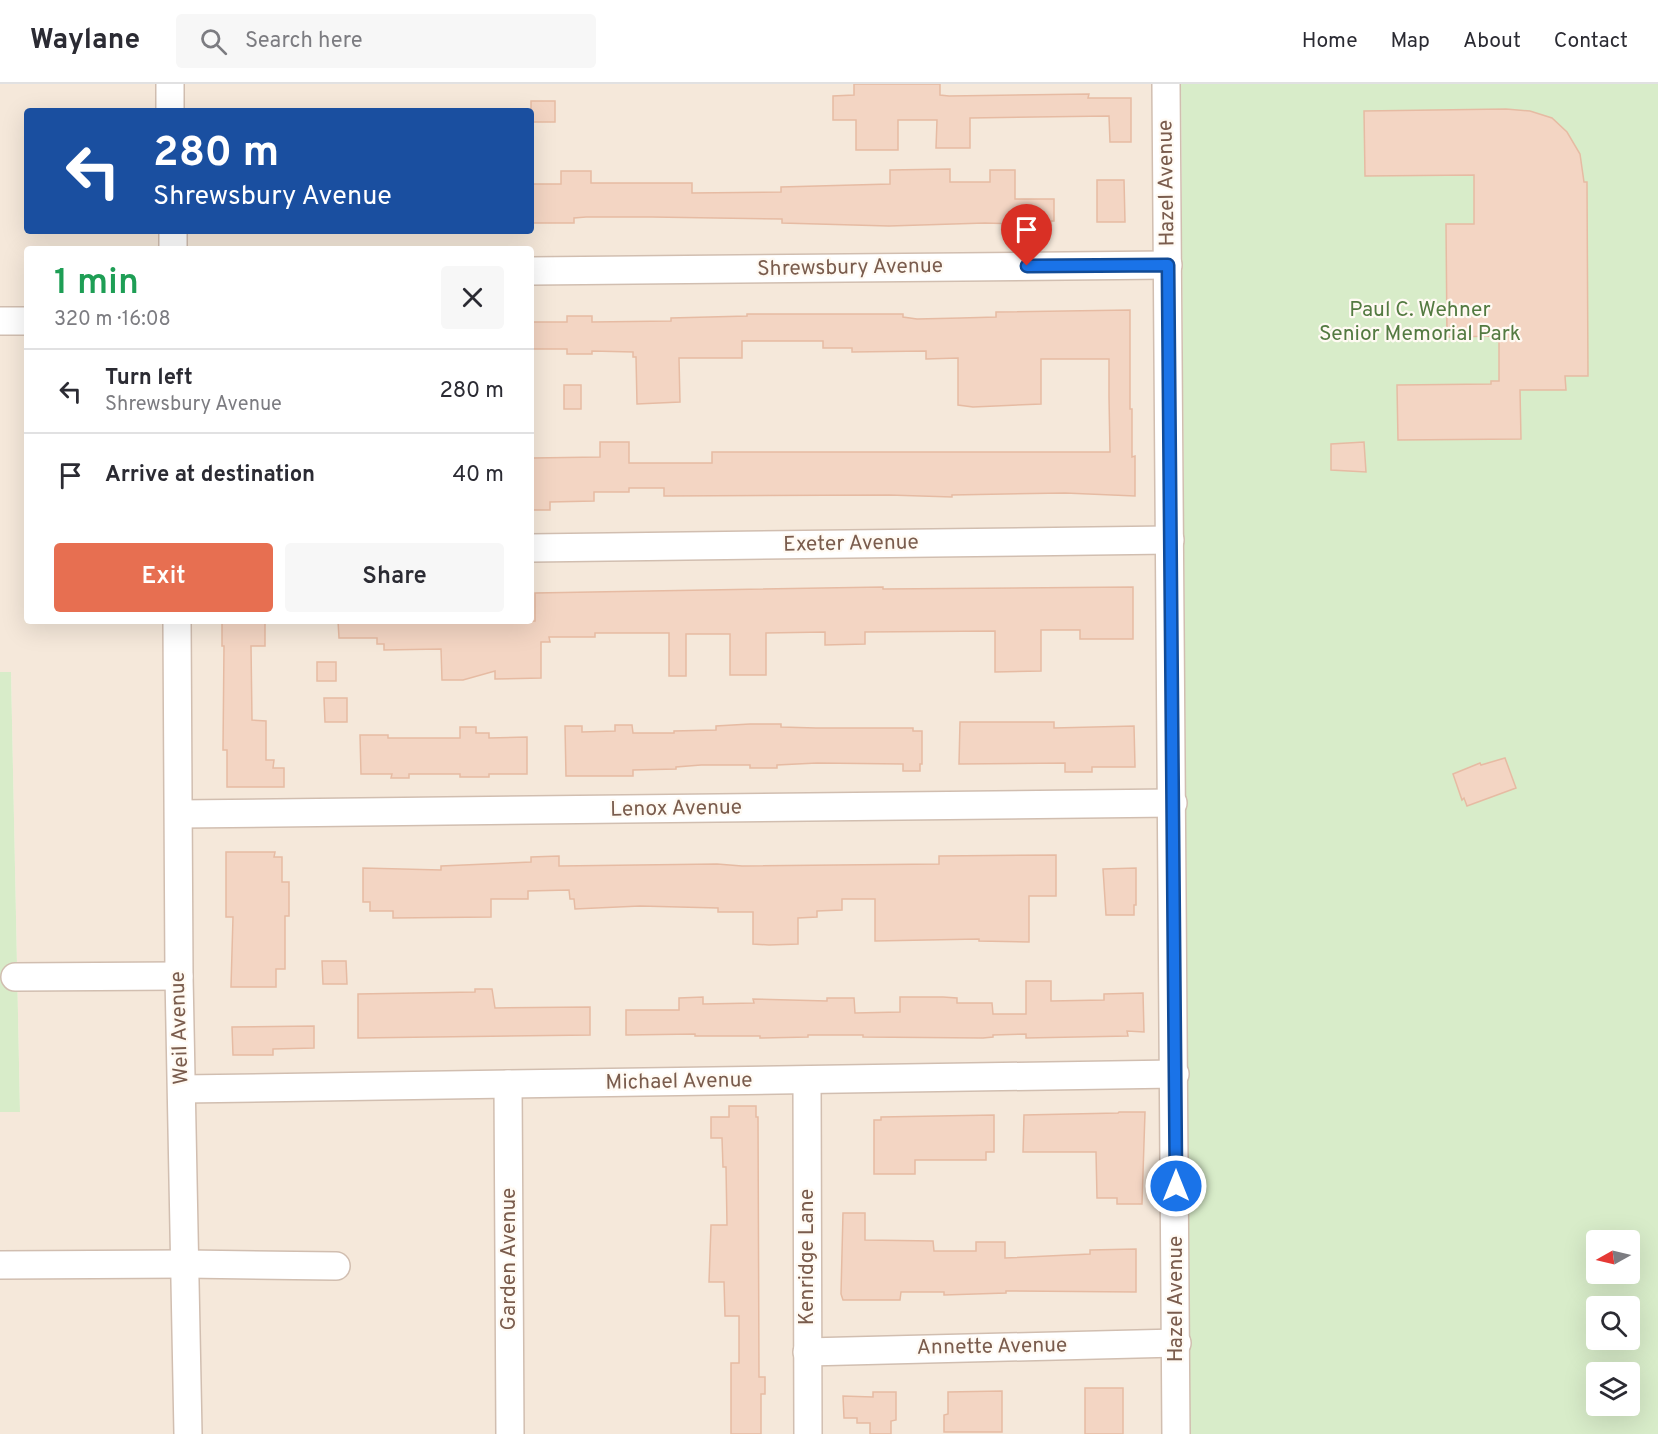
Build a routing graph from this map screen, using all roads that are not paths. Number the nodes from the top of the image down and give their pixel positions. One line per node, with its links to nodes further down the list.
1 (170, 84): 3 (street)
2 (1166, 84): 4 (street, Hazel Avenue)
3 (170, 108)
4 (1168, 265): 5 (street, Shrewsbury Avenue); 8 (street, Hazel Avenue)
5 (534, 271)
6 (0, 321): 7 (street)
7 (24, 321)
8 (1170, 540): 9 (street, Exeter Avenue); 11 (street, Hazel Avenue)
9 (534, 548)
10 (177, 624): 12 (street, Weil Avenue)
11 (1173, 803): 12 (street, Lenox Avenue); 15 (street, Hazel Avenue)
12 (179, 814): 13 (street, Weil Avenue)
13 (179, 976): 14 (street); 18 (street, Weil Avenue)
14 (15, 977)
15 (1175, 1074): 16 (street, Michael Avenue); 22 (street, Hazel Avenue)
16 (807, 1080): 17 (street, Michael Avenue); 23 (street, Kenridge Lane)
17 (508, 1084): 18 (street, Michael Avenue); 25 (street, Garden Avenue)
18 (182, 1089): 20 (street, Weil Avenue)
19 (0, 1264): 20 (street)
20 (186, 1264): 21 (street); 24 (street, Weil Avenue)
21 (336, 1266)
22 (1177, 1343): 23 (street, Annette Avenue); 27 (street, Hazel Avenue)
23 (807, 1352): 26 (street, Kenridge Lane)
24 (188, 1434)
25 (510, 1434)
26 (808, 1434)
27 (1176, 1434)

